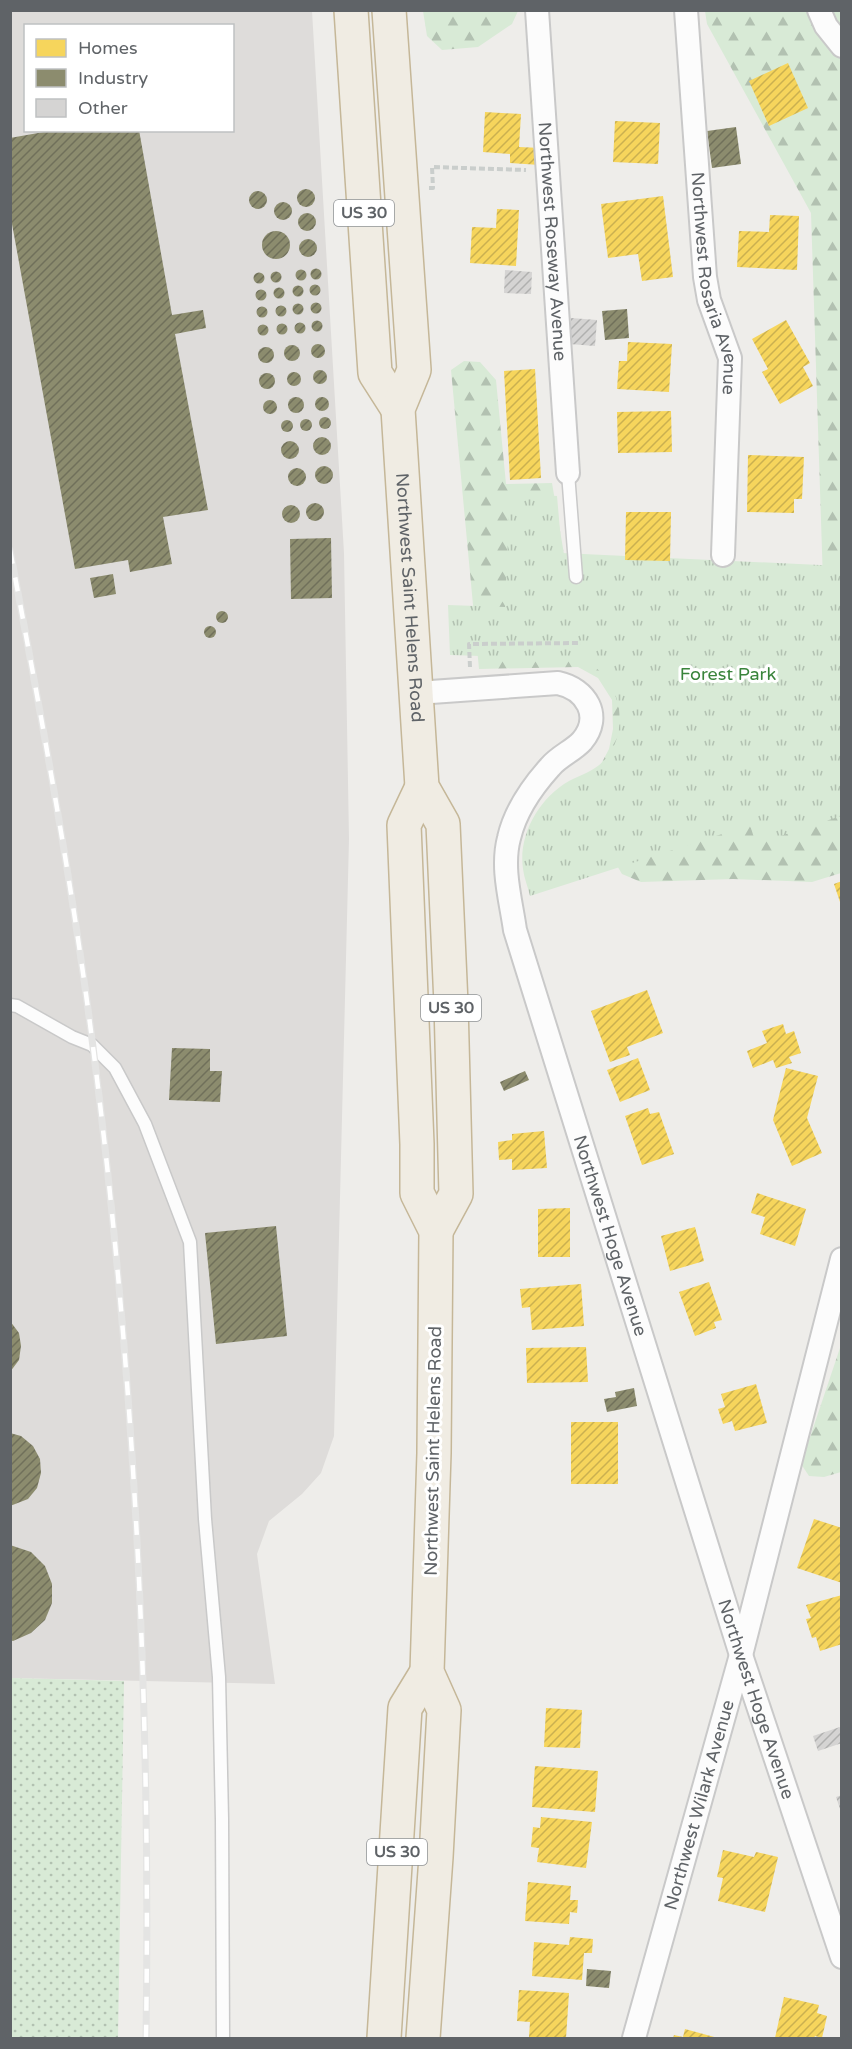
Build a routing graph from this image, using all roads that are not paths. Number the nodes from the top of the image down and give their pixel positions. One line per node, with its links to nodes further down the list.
1 (351, 10): 7 (highway, Northwest Saint Helens Road / US 30)
2 (389, 10): 7 (highway, Northwest Saint Helens Road / US 30)
3 (537, 10): 8 (street, Northwest Roseway Avenue)
4 (686, 10): 9 (street, Northwest Rosaria Avenue)
5 (819, 10): 6 (street)
6 (842, 46)
7 (398, 409): 11 (highway, Northwest Saint Helens Road / US 30)
8 (568, 473): 10 (lane)
9 (723, 555)
10 (576, 577)
11 (417, 693): 14 (street, Northwest Hoge Avenue); 15 (highway, Northwest Saint Helens Road / US 30)
12 (10, 1005): 17 (lane)
13 (842, 1259): 14 (street, Northwest Wilark Avenue)
14 (741, 1655): 16 (street, Northwest Hoge Avenue); 20 (street, Northwest Wilark Avenue)
15 (427, 1672): 18 (highway, Northwest Saint Helens Road / US 30); 19 (highway, Northwest Saint Helens Road / US 30)
16 (842, 1957)
17 (223, 2038)
18 (384, 2038)
19 (423, 2038)
20 (634, 2038)

